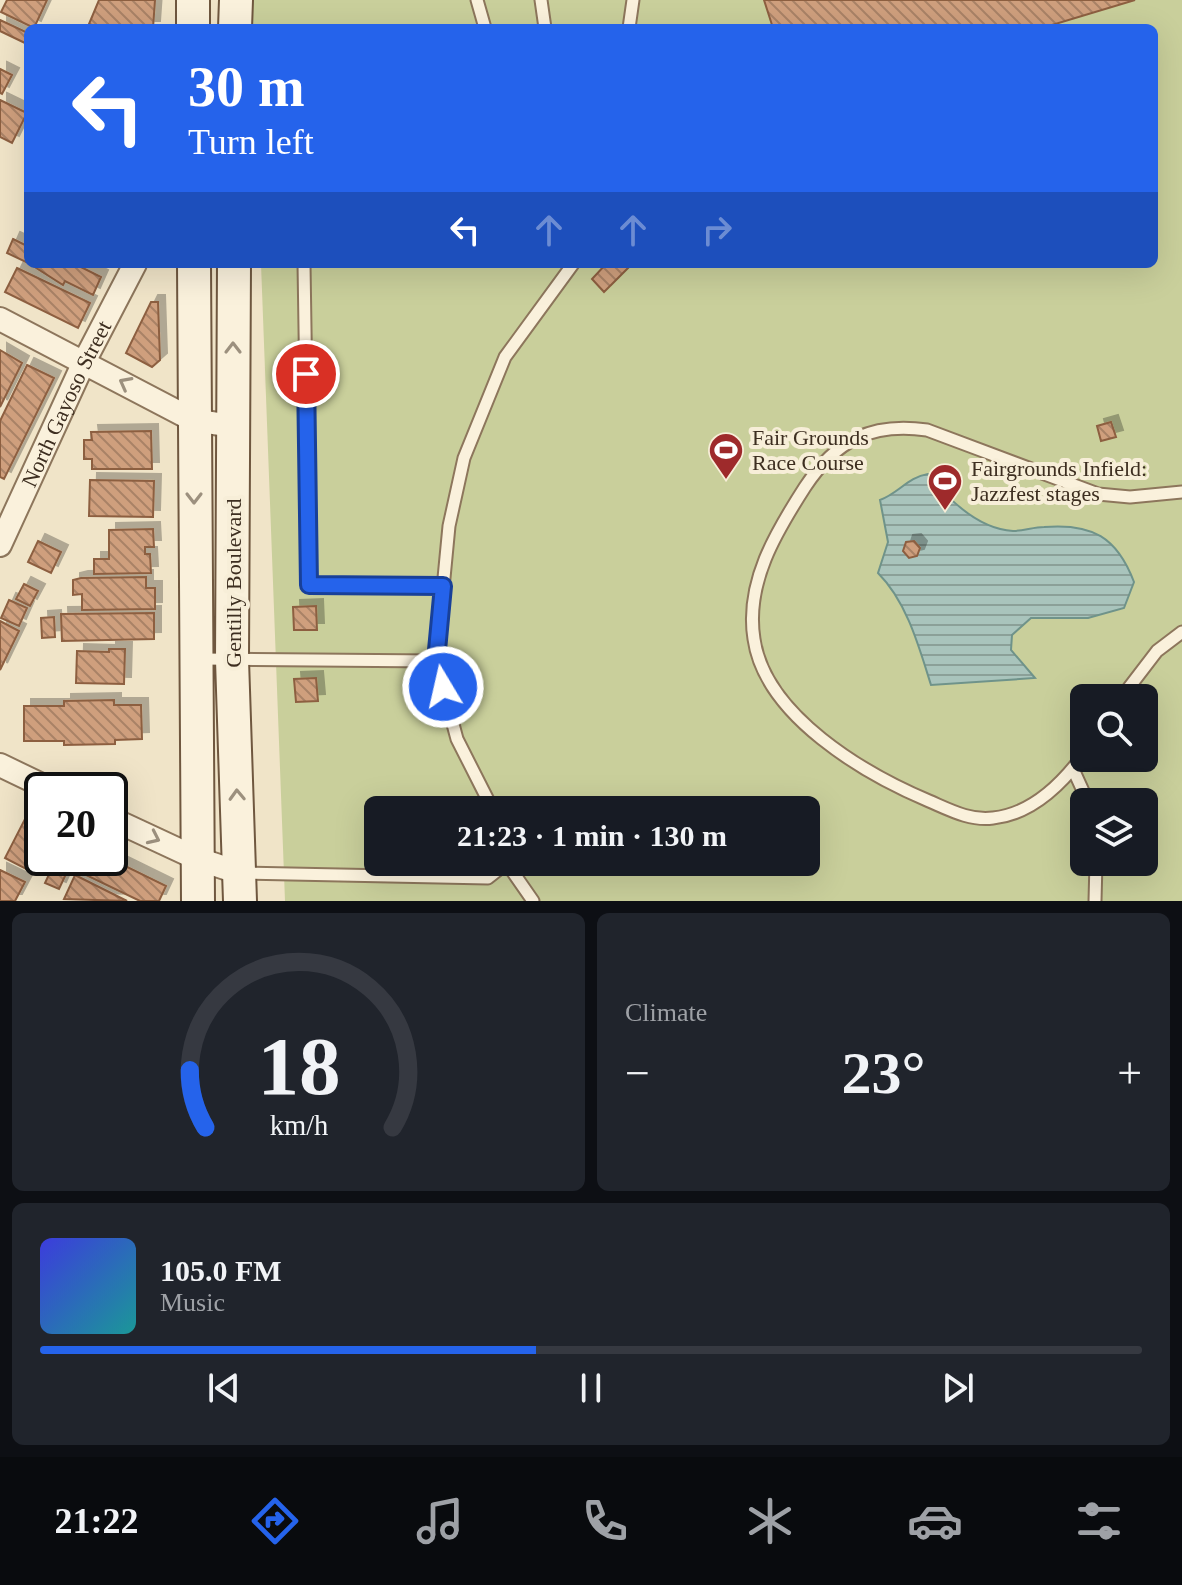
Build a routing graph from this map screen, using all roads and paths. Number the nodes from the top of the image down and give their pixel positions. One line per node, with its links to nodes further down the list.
1 (193, 0): 6 (main road)
2 (236, 0): 7 (main road)
3 (477, 0): 8 (lane)
4 (541, 0): 9 (lane)
5 (633, 0): 10 (lane)
6 (193, 24)
7 (235, 24)
8 (484, 24)
9 (544, 24)
10 (630, 24)
11 (133, 268): 17 (street, North Gayoso Street)
12 (194, 268): 18 (main road, Gentilly Boulevard)
13 (234, 268): 19 (main road, Gentilly Boulevard, one-way to 13)
14 (304, 268): 22 (lane)
15 (570, 268): 22 (lane)
16 (0, 319): 17 (street)
17 (84, 362): 18 (street, one-way to 17); 21 (street, North Gayoso Street)
18 (193, 420): 19 (street); 24 (main road, Gentilly Boulevard, one-way to 24)
19 (232, 426): 25 (main road, Gentilly Boulevard)
20 (1182, 492): 29 (lane)
21 (0, 545)
22 (443, 586): 26 (lane)
23 (1182, 632): 27 (lane)
24 (194, 659): 25 (lane); 33 (main road, Gentilly Boulevard)
25 (232, 660): 26 (lane); 38 (main road, Gentilly Boulevard, one-way to 25)
26 (436, 661): 31 (lane)
27 (1132, 684)
28 (0, 765): 30 (street)
29 (1070, 772)
30 (24, 777)
31 (486, 796)
32 (128, 826): 33 (street, one-way to 33)
33 (198, 859): 38 (street); 39 (main road, Gentilly Boulevard)
34 (491, 876): 38 (lane)
35 (514, 876): 40 (lane)
36 (516, 876): 41 (lane)
37 (1096, 876): 42 (lane)
38 (240, 887)
39 (198, 901)
40 (526, 901)
41 (533, 901)
42 (1095, 901)

